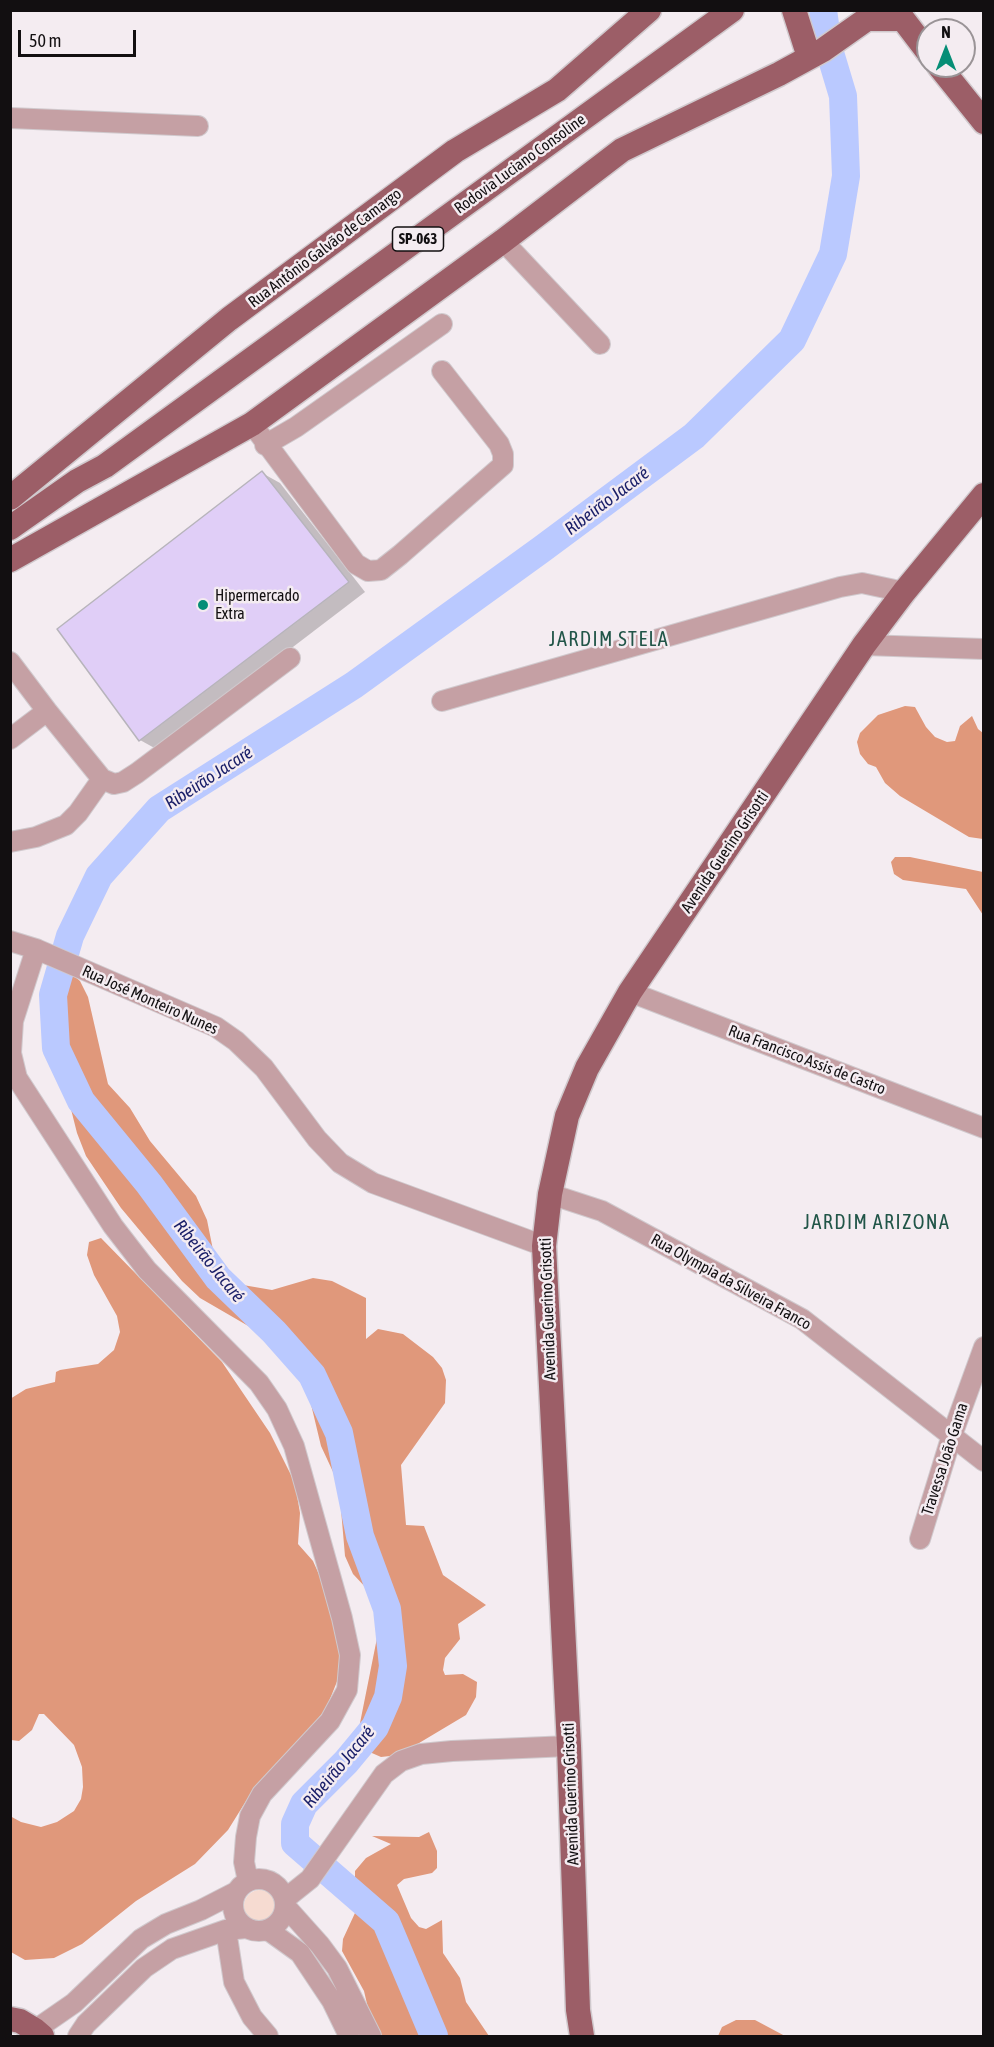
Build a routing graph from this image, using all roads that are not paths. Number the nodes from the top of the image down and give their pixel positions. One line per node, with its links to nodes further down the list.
1 (650, 10): 21 (main road, Rua Antônio Galvão de Camargo)
2 (794, 10): 7 (main road)
3 (732, 11): 20 (main road, Rodovia Luciano Consoline / SP-063)
4 (869, 15): 5 (main road); 7 (main road)
5 (899, 15): 6 (main road)
6 (916, 37)
7 (816, 54): 12 (main road)
8 (949, 78): 10 (main road)
9 (10, 118): 11 (street)
10 (984, 122)
11 (198, 126)
12 (503, 241): 14 (street); 16 (main road)
13 (442, 324): 18 (street)
14 (600, 345)
15 (442, 371): 19 (street)
16 (279, 404): 17 (main road); 18 (street)
17 (252, 424): 19 (street); 25 (main road)
18 (296, 426): 19 (street)
19 (265, 445)
20 (105, 466): 23 (main road, Rodovia Luciano Consoline / SP-063); 24 (main road, Rodovia Luciano Consoline / SP-063)
21 (10, 498)
22 (981, 503): 26 (main road, Avenida Guerino Grisotti)
23 (10, 528)
24 (10, 547)
25 (10, 560)
26 (904, 592): 27 (main road, Avenida Guerino Grisotti); 31 (street)
27 (864, 645): 28 (street); 38 (main road, Avenida Guerino Grisotti)
28 (984, 649)
29 (290, 658): 34 (street)
30 (10, 662): 32 (street)
31 (442, 701)
32 (47, 711): 33 (street); 34 (street)
33 (10, 739)
34 (102, 779): 35 (street)
35 (10, 842)
36 (10, 941): 37 (street, Rua José Monteiro Nunes)
37 (53, 957): 41 (street, Rua José Monteiro Nunes); 47 (street)
38 (630, 992): 39 (street, Rua Francisco Assis de Castro); 40 (main road, Avenida Guerino Grisotti)
39 (984, 1128)
40 (550, 1194): 41 (main road, Avenida Guerino Grisotti); 43 (street, Rua Olympia da Silveira Franco)
41 (544, 1246): 46 (main road, Avenida Guerino Grisotti)
42 (984, 1347): 43 (street, Travessa João Gama)
43 (952, 1435): 44 (street, Rua Olympia da Silveira Franco); 45 (street, Travessa João Gama)
44 (984, 1461)
45 (920, 1539)
46 (569, 1746): 48 (street); 58 (main road, Avenida Guerino Grisotti)
47 (242, 1887): 48 (street); 49 (street); 54 (street)
48 (286, 1903): 51 (street); 57 (street)
49 (246, 1928): 50 (street); 51 (street)
50 (226, 1930): 53 (street); 55 (street)
51 (268, 1930): 56 (street)
52 (10, 2019): 54 (main road)
53 (87, 2032)
54 (39, 2033)
55 (268, 2037)
56 (349, 2037)
57 (371, 2037)
58 (582, 2037)

